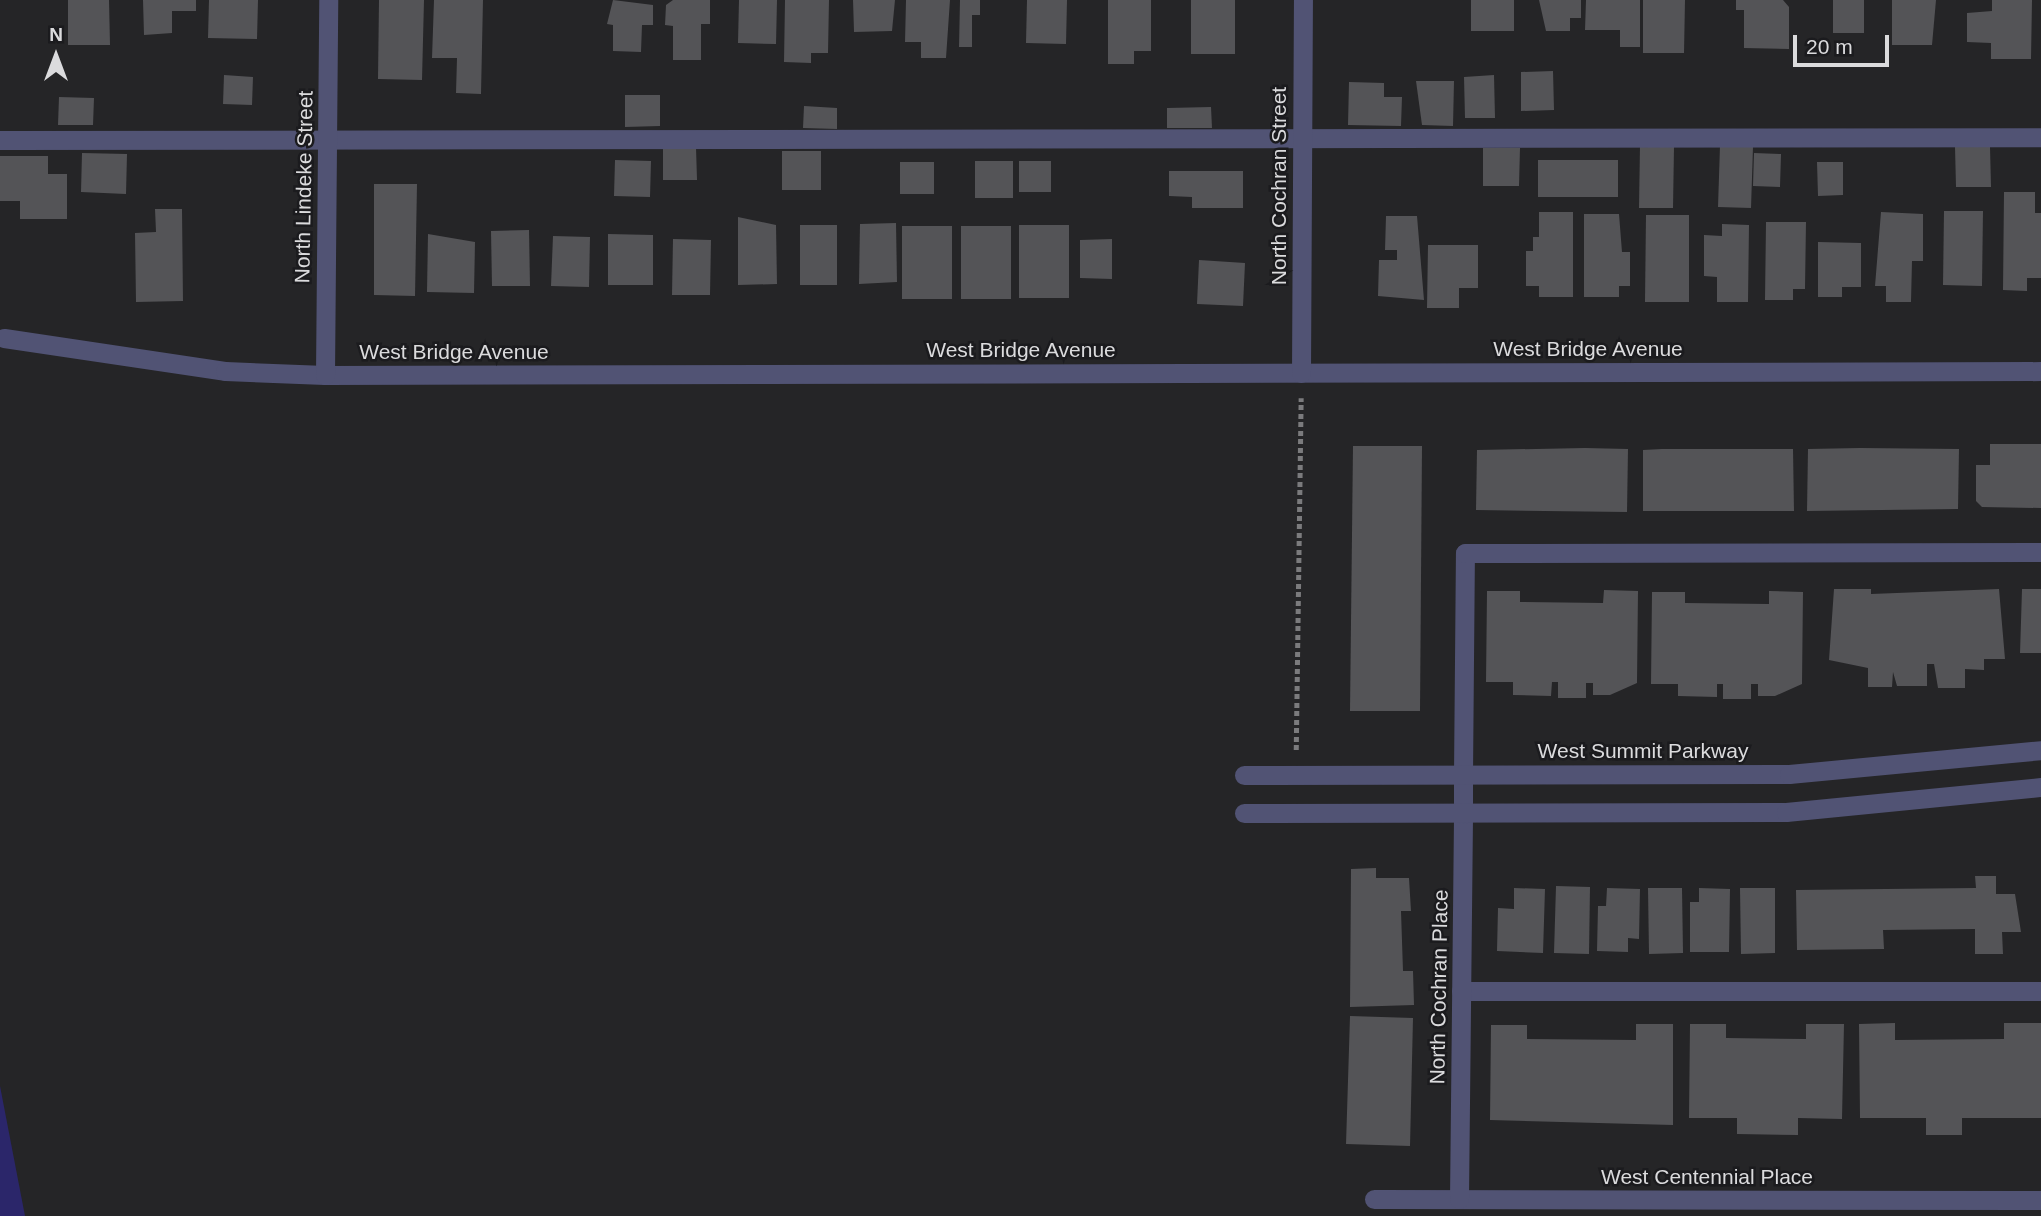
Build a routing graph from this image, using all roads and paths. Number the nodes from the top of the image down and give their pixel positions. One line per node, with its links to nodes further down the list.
1 (328, 0): 4 (street, North Lindeke Street)
2 (1303, 0): 6 (street, North Cochran Street)
3 (2041, 137): 6 (street)
4 (327, 139): 5 (street); 6 (street); 10 (street, North Lindeke Street)
5 (0, 140)
6 (1302, 140): 9 (street, North Cochran Street)
7 (2, 336): 10 (street, West Bridge Avenue)
8 (2041, 371): 9 (street, West Bridge Avenue)
9 (1301, 373): 10 (street, West Bridge Avenue); 14 (path)
10 (325, 375)
11 (2041, 552): 15 (street, North Cochran Place)
12 (2041, 750): 15 (street, West Summit Parkway)
13 (1244, 775): 14 (street, West Summit Parkway)
14 (1296, 775): 15 (street, West Summit Parkway)
15 (1463, 775): 18 (street, North Cochran Place)
16 (2041, 787): 18 (street)
17 (1244, 813): 18 (street)
18 (1463, 814): 19 (street, North Cochran Place)
19 (1461, 991): 20 (street); 22 (street, North Cochran Place)
20 (2041, 991)
21 (1374, 1199): 22 (street, West Centennial Place)
22 (1459, 1199): 23 (street, West Centennial Place)
23 (2041, 1200)

